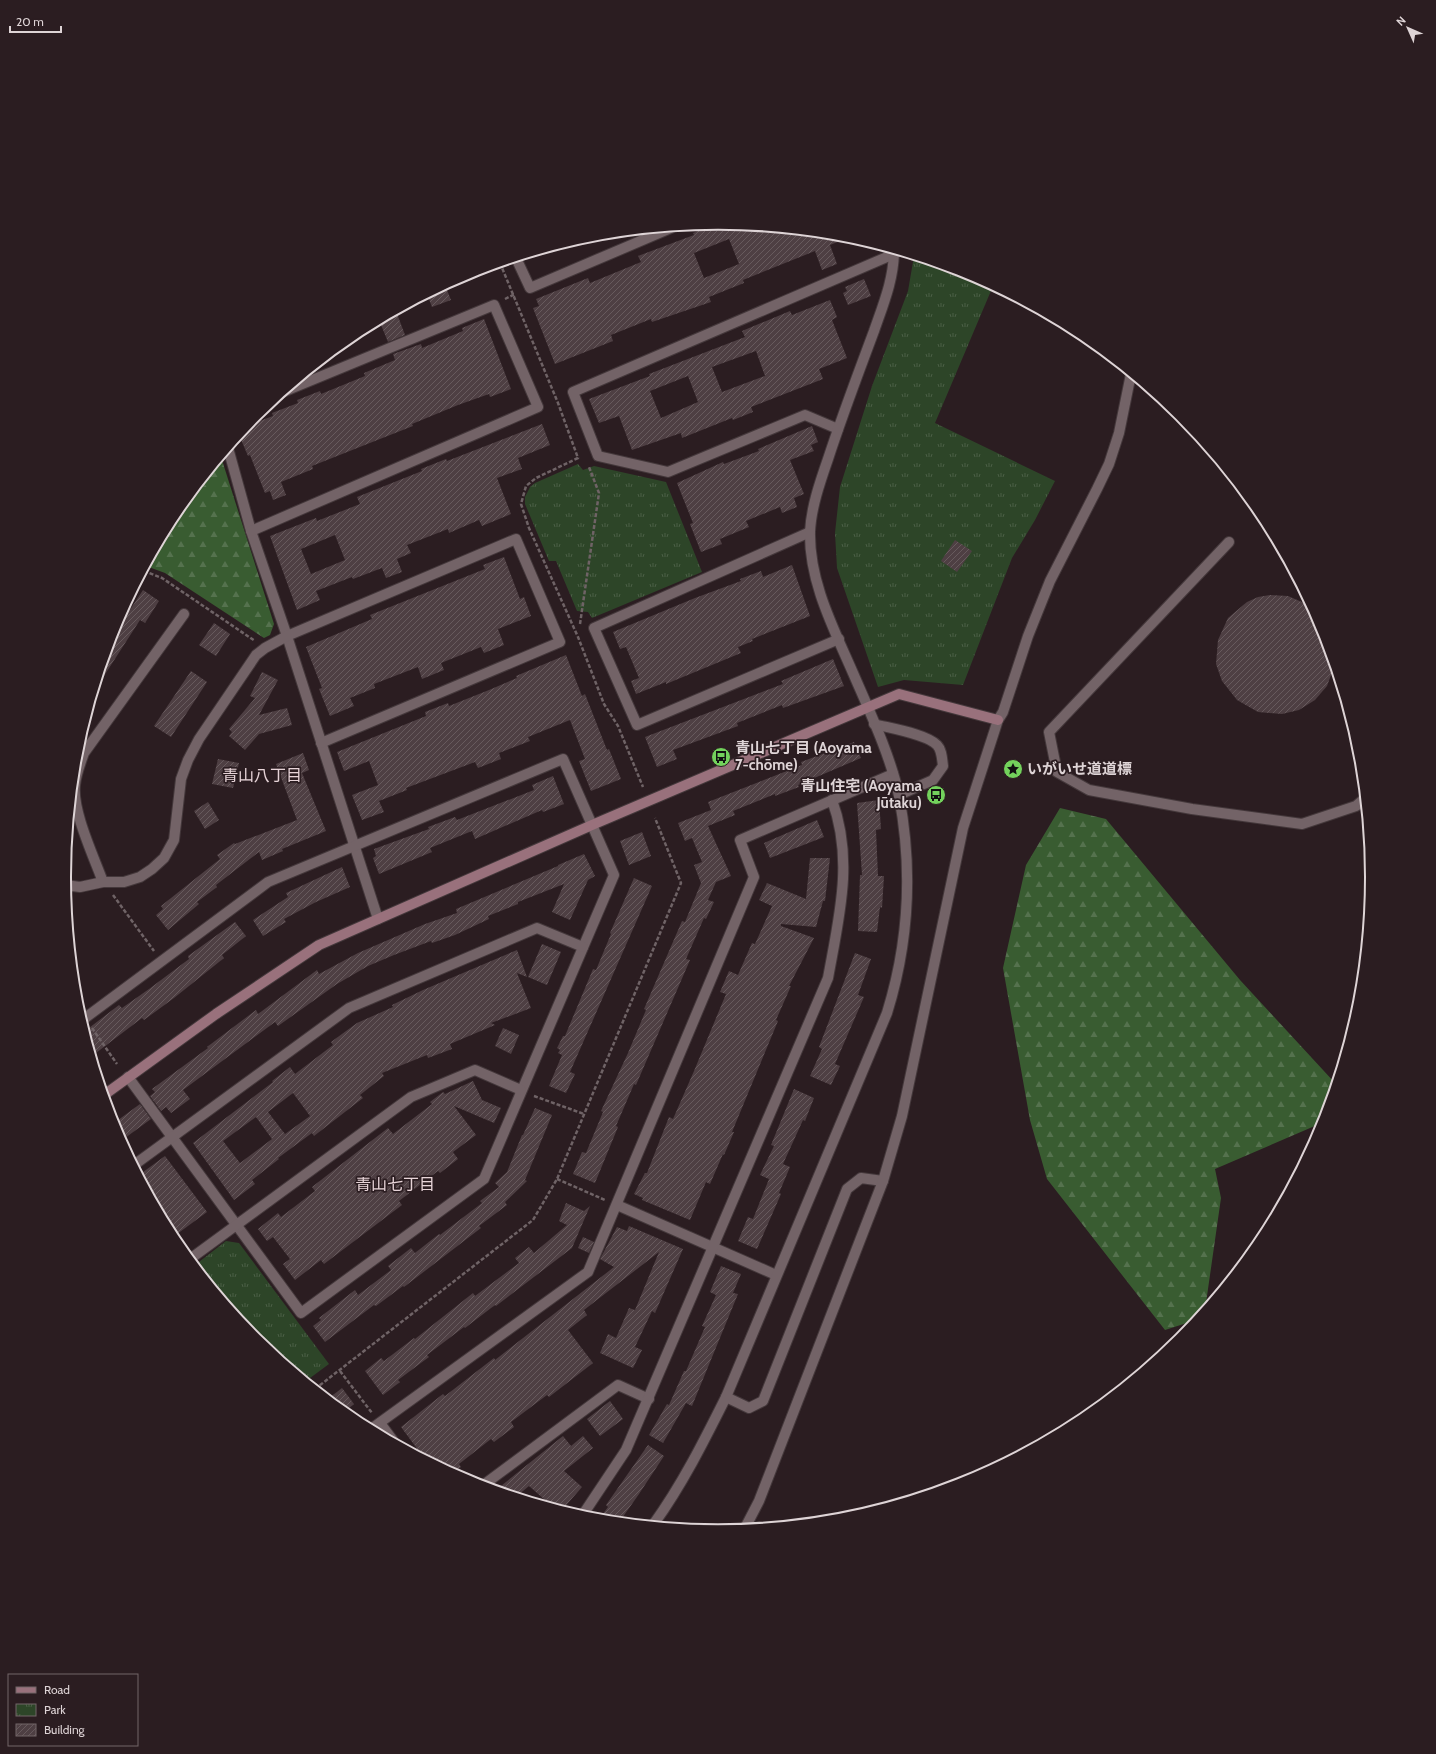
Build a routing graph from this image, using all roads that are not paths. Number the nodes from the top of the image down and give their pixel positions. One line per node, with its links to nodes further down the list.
1 (659, 233): 4 (street)
2 (890, 254): 7 (street)
3 (894, 255): 7 (street)
4 (518, 262)
5 (1130, 379): 16 (street)
6 (297, 386): 9 (street)
7 (838, 429): 10 (street)
8 (229, 453): 9 (street)
9 (251, 531): 13 (street)
10 (810, 532): 14 (street); 14 (street)
11 (1229, 542): 23 (street)
12 (184, 614): 19 (street)
13 (287, 636): 18 (street); 18 (street); 27 (street)
14 (839, 639): 15 (street)
15 (868, 708): 16 (street); 17 (street); 25 (street)
16 (998, 720): 37 (street)
17 (874, 724): 20 (street); 21 (street)
18 (321, 743): 26 (street)
19 (82, 758)
20 (893, 774): 21 (street); 22 (street)
21 (899, 796): 42 (street)
22 (832, 800): 38 (street); 40 (street)
23 (1360, 802)
24 (76, 804): 27 (street)
25 (592, 825): 26 (street); 29 (street); 30 (street)
26 (354, 845): 29 (street); 31 (street)
27 (103, 882): 28 (street)
28 (71, 886)
29 (378, 919): 32 (street)
30 (583, 947): 33 (street); 35 (street)
31 (86, 1017)
32 (128, 1077): 34 (street); 35 (street)
33 (521, 1090): 39 (street); 39 (street)
34 (108, 1092)
35 (173, 1137): 36 (street); 39 (street)
36 (138, 1162)
37 (883, 1181): 43 (street); 51 (street)
38 (617, 1205): 40 (street); 45 (street)
39 (236, 1225): 41 (street)
40 (711, 1247): 42 (street); 44 (street)
41 (194, 1256)
42 (776, 1275): 43 (street)
43 (726, 1397): 50 (street)
44 (649, 1399): 48 (street); 49 (street)
45 (380, 1423): 46 (street); 47 (street)
46 (376, 1426)
47 (387, 1433)
48 (488, 1482)
49 (586, 1510)
50 (656, 1521)
51 (747, 1523)

